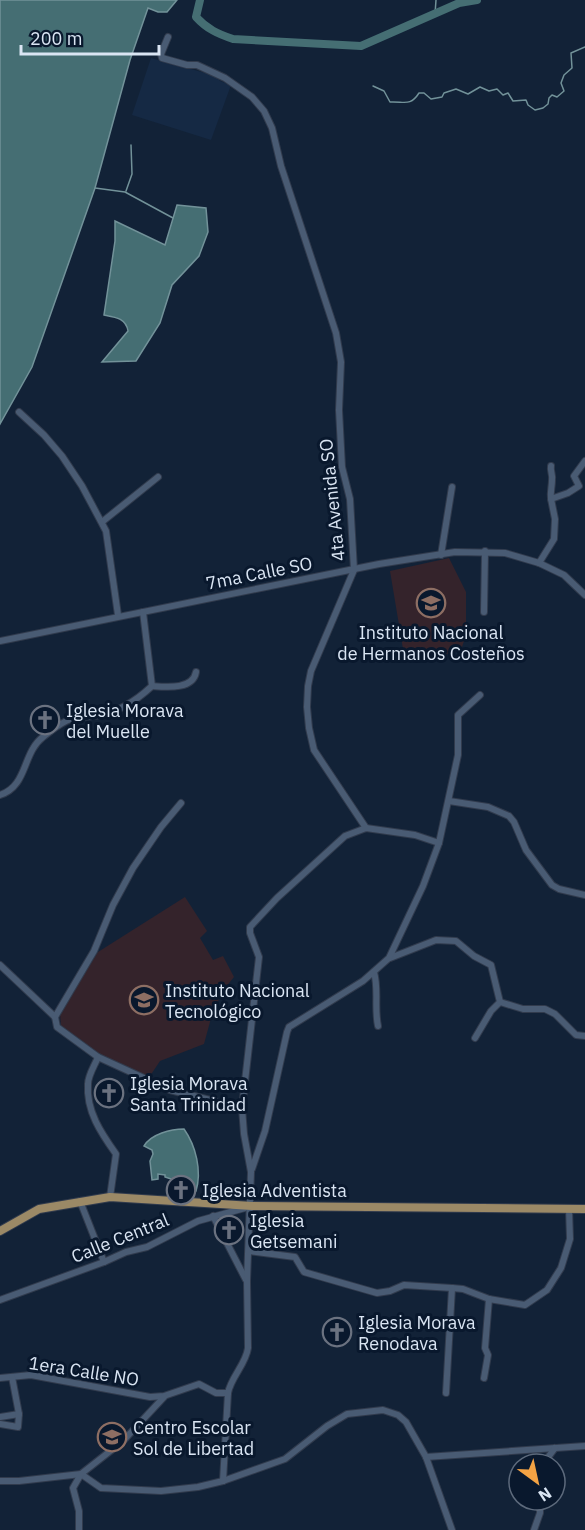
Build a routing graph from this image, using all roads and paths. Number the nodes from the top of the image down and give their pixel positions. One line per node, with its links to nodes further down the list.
1 (168, 37): 12 (street, 4ta Avenida SO)
2 (19, 412): 8 (street)
3 (585, 461): 7 (street)
4 (551, 466): 7 (street)
5 (158, 477): 8 (street)
6 (452, 487): 10 (street)
7 (551, 499): 11 (street)
8 (102, 522): 16 (street)
9 (485, 551): 10 (street, 7ma Calle SO); 11 (street, 7ma Calle SO); 15 (street)
10 (441, 555): 12 (street, 7ma Calle SO)
11 (539, 563): 13 (street, 7ma Calle SO)
12 (354, 570): 14 (street, 7ma Calle SO); 24 (street, 4ta Avenida SO)
13 (585, 596)
14 (143, 612): 16 (street, 7ma Calle SO); 19 (street)
15 (484, 612)
16 (118, 615): 17 (street, 7ma Calle SO)
17 (0, 641)
18 (196, 672): 19 (street)
19 (152, 686): 21 (street)
20 (480, 694): 22 (street)
21 (0, 795)
22 (449, 801): 25 (street); 26 (street)
23 (181, 803): 31 (street)
24 (366, 828): 25 (street); 36 (street)
25 (439, 843): 27 (street)
26 (585, 895)
27 (389, 958): 29 (street); 30 (street)
28 (0, 965): 31 (street)
29 (374, 972): 32 (street); 37 (street)
30 (500, 1002): 33 (street); 34 (street)
31 (55, 1017): 35 (street)
32 (378, 1026)
33 (585, 1036)
34 (475, 1038)
35 (98, 1058): 36 (street); 38 (street)
36 (242, 1108): 37 (street)
37 (251, 1172): 40 (street)
38 (111, 1197): 39 (main road); 40 (main road)
39 (80, 1201): 44 (main road); 46 (street)
40 (252, 1206): 41 (main road); 43 (street, Calle Central); 45 (street)
41 (569, 1209): 42 (main road); 49 (street)
42 (585, 1209)
43 (213, 1216): 46 (street, Calle Central); 47 (street)
44 (0, 1231)
45 (249, 1251): 47 (street); 48 (street)
46 (104, 1262): 50 (street, Calle Central)
47 (247, 1281): 54 (street)
48 (452, 1288): 49 (street); 55 (street)
49 (489, 1299): 53 (street)
50 (0, 1300)
51 (12, 1377): 52 (street, 1era Calle NO); 56 (street, 1era Calle NO); 57 (street)
52 (0, 1378)
53 (484, 1378)
54 (228, 1393): 56 (street); 66 (street)
55 (446, 1393)
56 (164, 1396): 64 (street)
57 (19, 1414): 58 (street); 59 (street)
58 (0, 1417)
59 (0, 1424)
60 (585, 1446): 61 (street)
61 (555, 1448): 62 (street); 63 (street)
62 (552, 1452)
63 (426, 1457): 66 (street); 69 (street)
64 (81, 1474): 65 (street); 66 (street); 68 (street)
65 (0, 1481)
66 (224, 1481)
67 (540, 1512): 70 (street)
68 (79, 1530)
69 (452, 1530)
70 (534, 1530)

